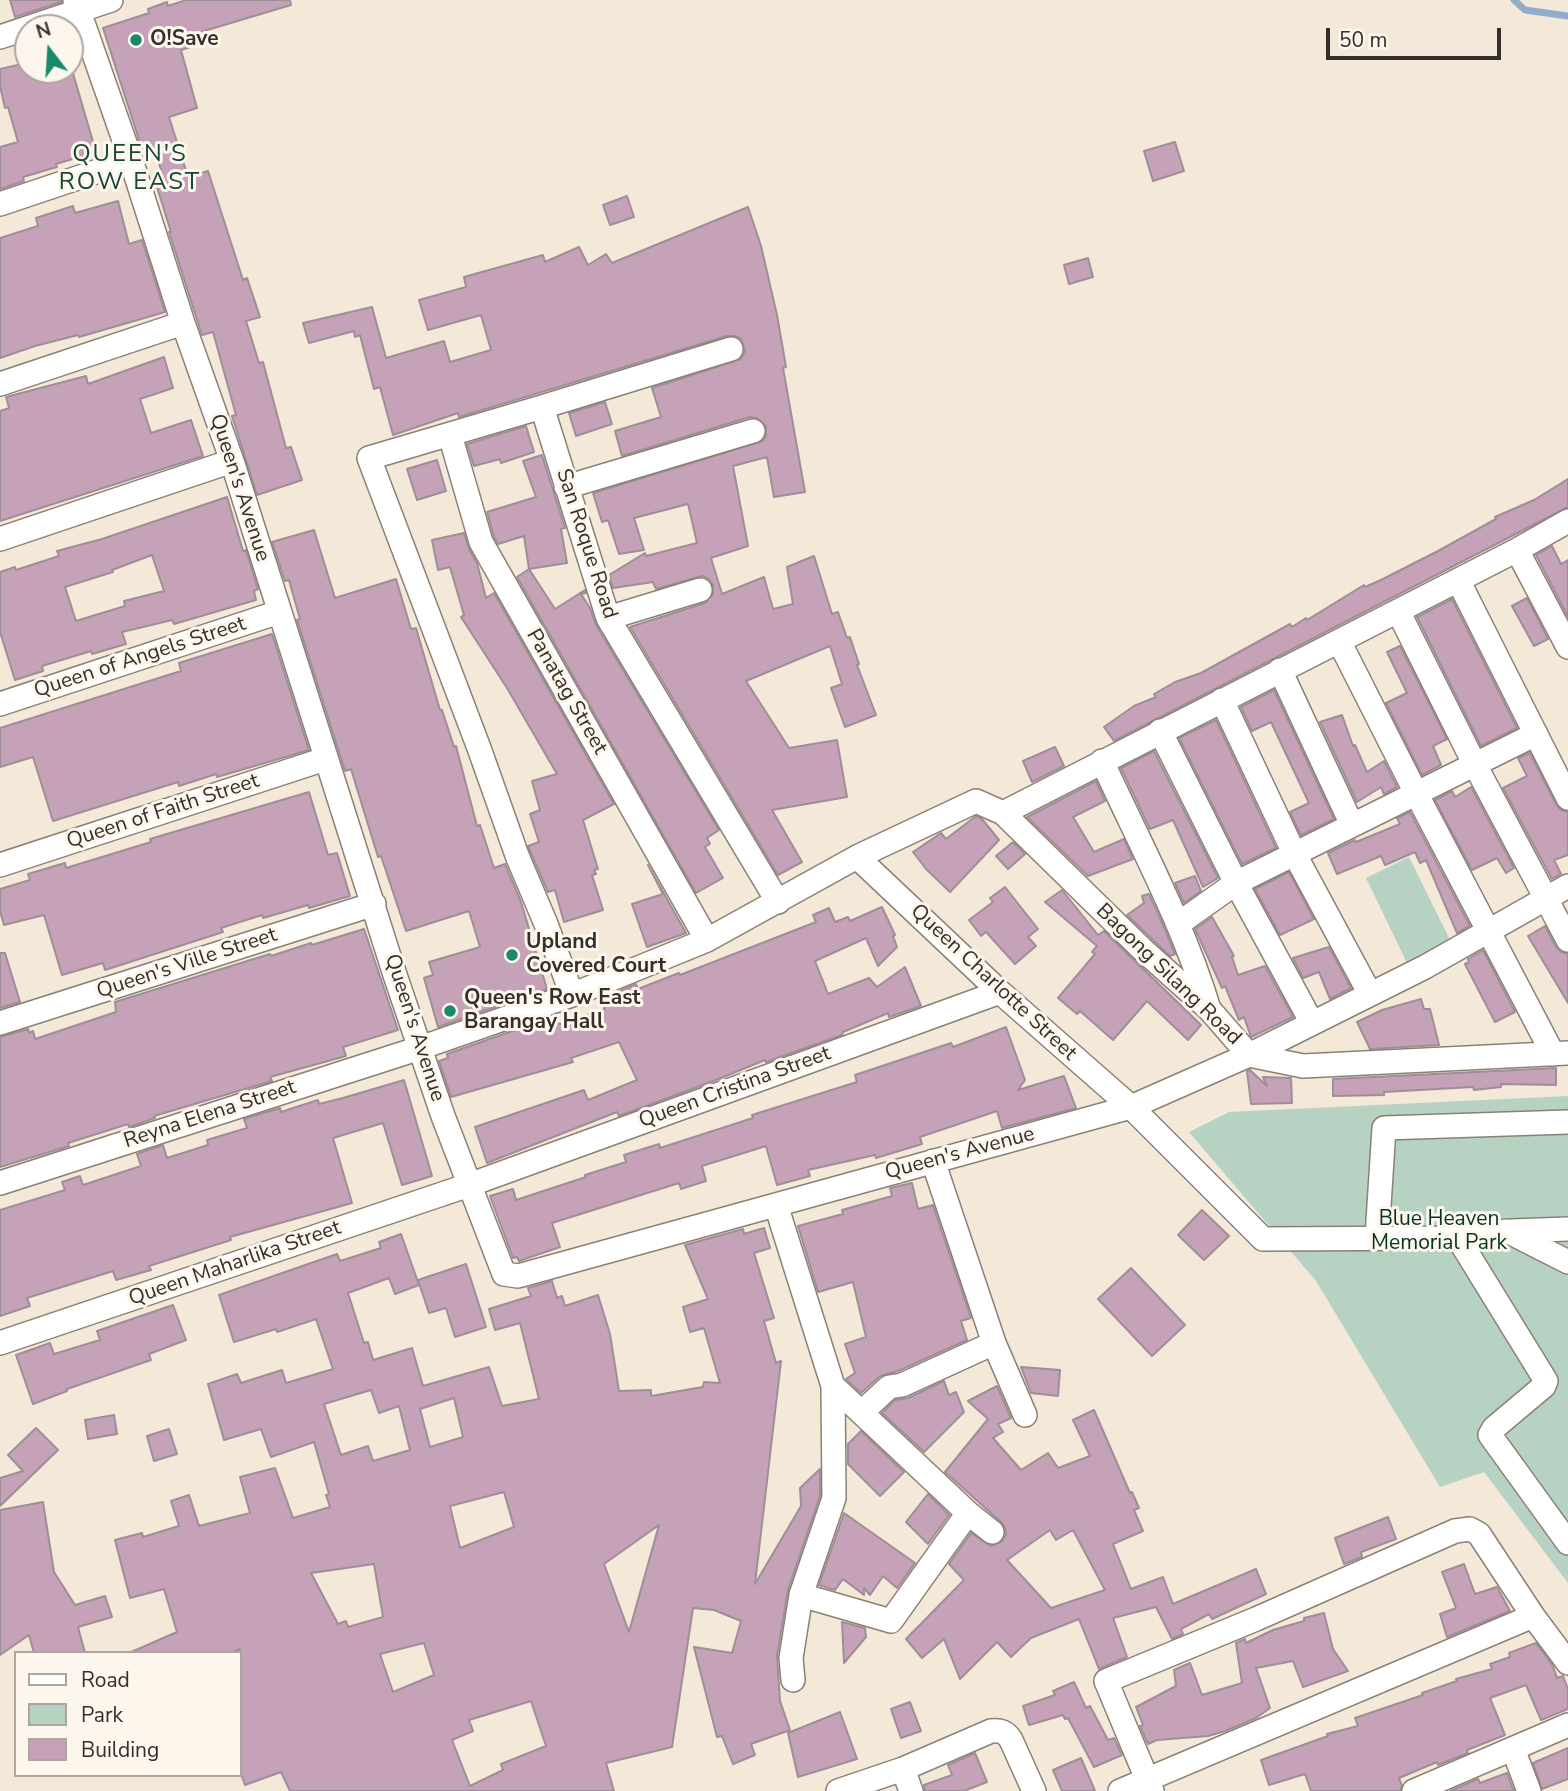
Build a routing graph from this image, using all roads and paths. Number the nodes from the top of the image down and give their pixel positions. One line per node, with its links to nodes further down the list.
1 (111, 0): 2 (street)
2 (77, 5): 3 (street); 4 (street, Queen's Avenue)
3 (0, 37)
4 (131, 160): 5 (street); 6 (street, Queen's Avenue)
5 (0, 204)
6 (183, 323): 8 (street); 12 (street, Queen's Avenue)
7 (731, 349): 9 (street)
8 (0, 384)
9 (542, 407): 11 (street); 13 (street, San Roque Road)
10 (753, 431): 13 (street)
11 (450, 435): 46 (street, Panatag Street); 50 (street)
12 (232, 461): 15 (street); 20 (street, Queen's Avenue)
13 (566, 487): 21 (street, San Roque Road)
14 (1568, 521): 16 (street)
15 (0, 539)
16 (1517, 550): 17 (street); 23 (street)
17 (1458, 580): 19 (street); 28 (street)
18 (700, 590): 21 (street)
19 (1398, 611): 22 (street); 31 (street)
20 (279, 612): 26 (street, Queen of Angels Street); 29 (street, Queen's Avenue)
21 (608, 618): 42 (street, San Roque Road)
22 (1339, 640): 24 (street); 32 (street)
23 (1568, 647)
24 (1280, 670): 25 (street); 35 (street)
25 (1222, 699): 27 (street); 36 (street)
26 (0, 704)
27 (1160, 730): 30 (street); 39 (street)
28 (1536, 734): 31 (street); 33 (street)
29 (325, 759): 38 (street, Queen of Faith Street); 43 (street, Queen's Avenue)
30 (1101, 761): 34 (street); 44 (street)
31 (1474, 763): 32 (street); 41 (street)
32 (1416, 793): 35 (street); 45 (street)
33 (1568, 799)
34 (1003, 813): 37 (street, Bagong Silang Road); 51 (street, Bagong Silang Road)
35 (1352, 825): 36 (street)
36 (1294, 853): 39 (street); 49 (street)
37 (857, 857): 42 (street, Bagong Silang Road); 48 (street, Queen Charlotte Street)
38 (0, 865)
39 (1236, 883): 44 (street); 53 (street)
40 (1568, 886): 41 (street, Queen's Avenue)
41 (1547, 897): 45 (street, Queen's Avenue); 47 (street)
42 (778, 902): 46 (street, Bagong Silang Road)
43 (374, 904): 52 (street, Queen's Ville Street); 54 (street, Queen's Avenue)
44 (1178, 924): 51 (street)
45 (1490, 932): 49 (street, Queen's Avenue); 55 (street)
46 (707, 940): 50 (street, Reyna Elena Street)
47 (1568, 940)
48 (1000, 992): 57 (street, Queen Charlotte Street); 61 (street, Queen Cristina Street)
49 (1370, 994): 53 (street, Queen's Avenue)
50 (572, 995): 54 (street, Reyna Elena Street)
51 (1209, 1009): 56 (street, Bagong Silang Road)
52 (0, 1023)
53 (1312, 1023): 56 (street, Queen's Avenue)
54 (420, 1048): 60 (street, Reyna Elena Street); 61 (street, Queen's Avenue)
55 (1560, 1053): 56 (street, Bagong Silang Road)
56 (1249, 1055): 57 (street, Queen's Avenue)
57 (1131, 1107): 59 (street, Queen's Avenue); 65 (street, Queen Charlotte Street)
58 (1568, 1122): 65 (street)
59 (933, 1161): 62 (street, Queen's Avenue); 69 (street)
60 (0, 1183)
61 (469, 1185): 62 (street, Queen's Avenue); 68 (street, Queen Maharlika Street)
62 (776, 1205): 70 (street)
63 (1568, 1229): 64 (street, Queen Charlotte Street)
64 (1507, 1231): 66 (street, Queen Charlotte Street); 67 (street)
65 (1377, 1237): 66 (street, Queen Charlotte Street)
66 (1458, 1238): 75 (street)
67 (1568, 1262)
68 (0, 1343)
69 (994, 1343): 71 (street); 72 (street)
70 (833, 1386): 71 (street); 76 (street)
71 (862, 1412): 73 (street)
72 (1025, 1415)
73 (968, 1513): 74 (street); 76 (street)
74 (992, 1532)
75 (1568, 1543)
76 (801, 1595): 79 (street)
77 (1533, 1616): 78 (street); 83 (street); 83 (street)
78 (1568, 1663)
79 (793, 1680)
80 (1568, 1725): 81 (street)
81 (1513, 1749): 84 (street); 89 (street)
82 (903, 1769): 85 (street); 86 (street); 87 (street)
83 (1149, 1785): 88 (street)
84 (1418, 1790)
85 (838, 1791)
86 (911, 1791)
87 (1034, 1791)
88 (1120, 1791)
89 (1530, 1791)

